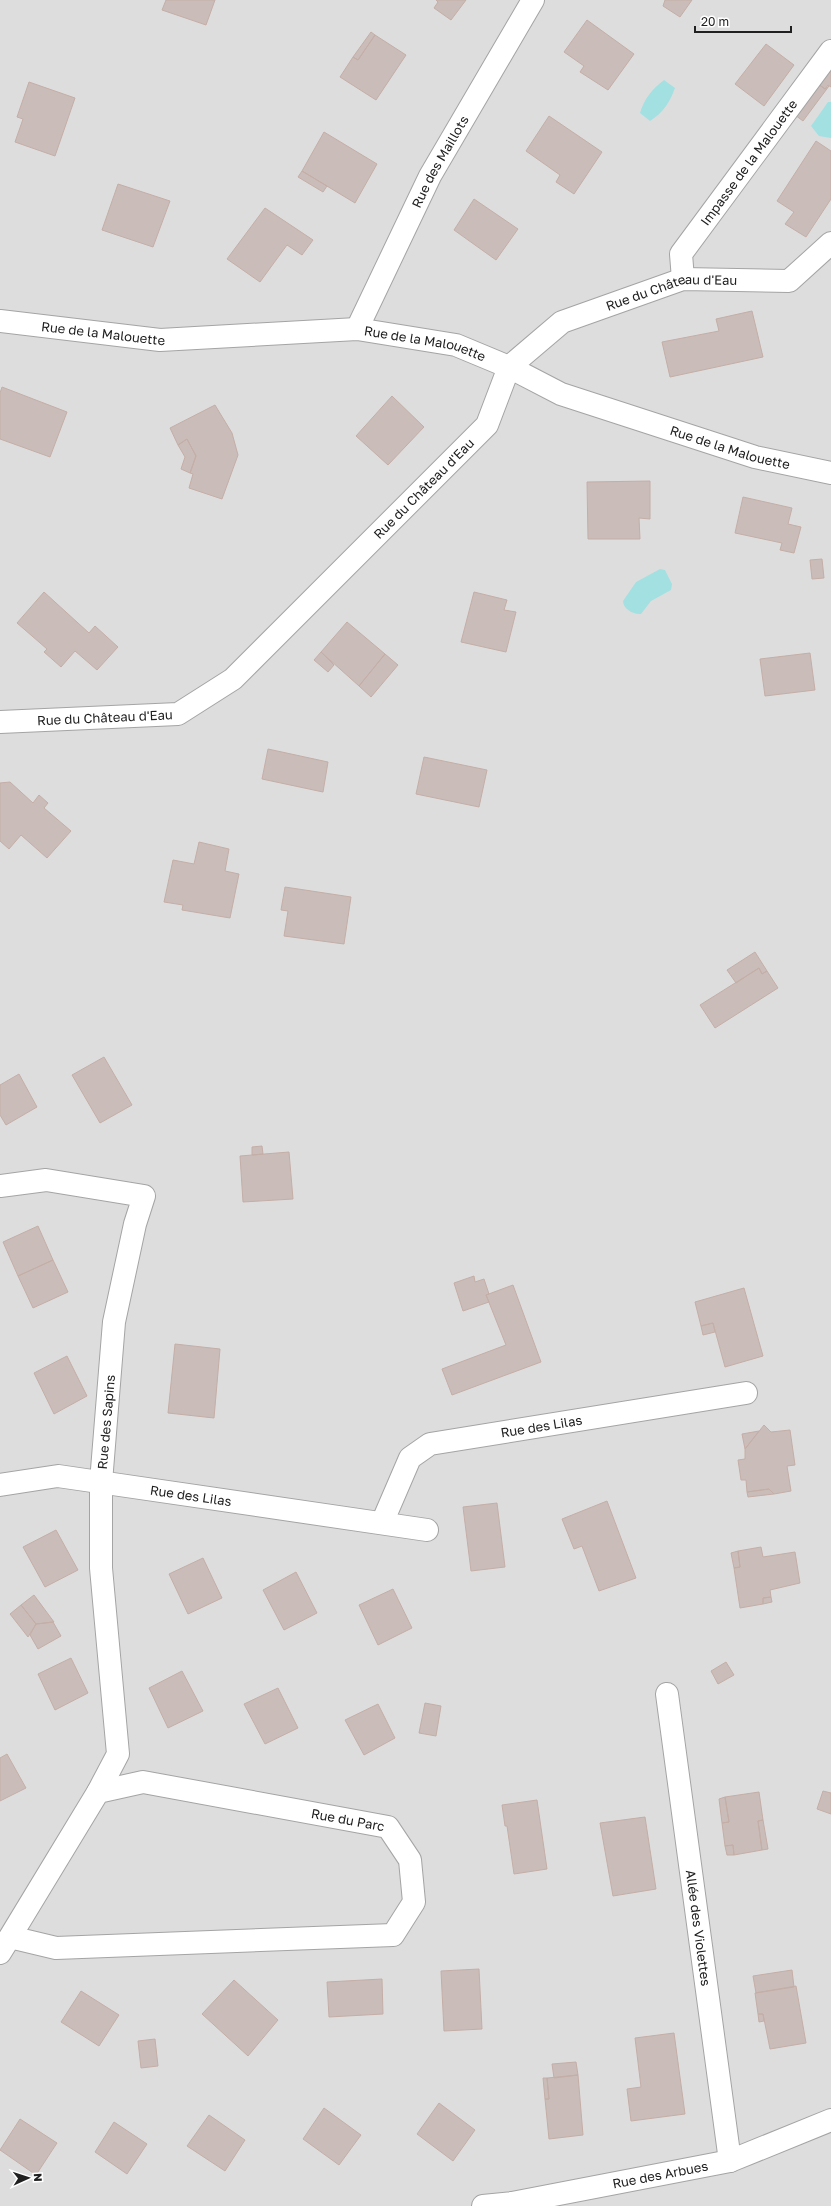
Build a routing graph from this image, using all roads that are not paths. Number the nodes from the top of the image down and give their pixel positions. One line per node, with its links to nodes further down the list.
1 (533, 0): 6 (street, Rue des Maillots)
2 (831, 51): 4 (street, Impasse de la Malouette)
3 (831, 243): 4 (street, Rue du Château d'Eau)
4 (683, 279): 7 (street, Rue du Château d'Eau)
5 (0, 321): 6 (street, Rue de la Malouette)
6 (358, 329): 7 (street, Rue de la Malouette)
7 (509, 367): 8 (street, Rue de la Malouette); 9 (street, Rue du Château d'Eau)
8 (831, 473)
9 (0, 722)
10 (0, 1186): 12 (street, Rue des Sapins)
11 (746, 1394): 14 (street, Rue des Lilas)
12 (101, 1482): 13 (street, Rue des Lilas); 14 (street, Rue des Lilas); 17 (street, Rue des Sapins)
13 (0, 1485)
14 (382, 1523): 15 (street, Rue des Lilas)
15 (427, 1530)
16 (667, 1694): 20 (street, Allée des Violettes)
17 (98, 1792): 18 (street, Rue du Parc); 18 (street, Rue du Parc)
18 (5, 1945)
19 (831, 2120): 20 (street, Rue des Arbues)
20 (730, 2161): 21 (street, Rue des Arbues)
21 (483, 2206)

